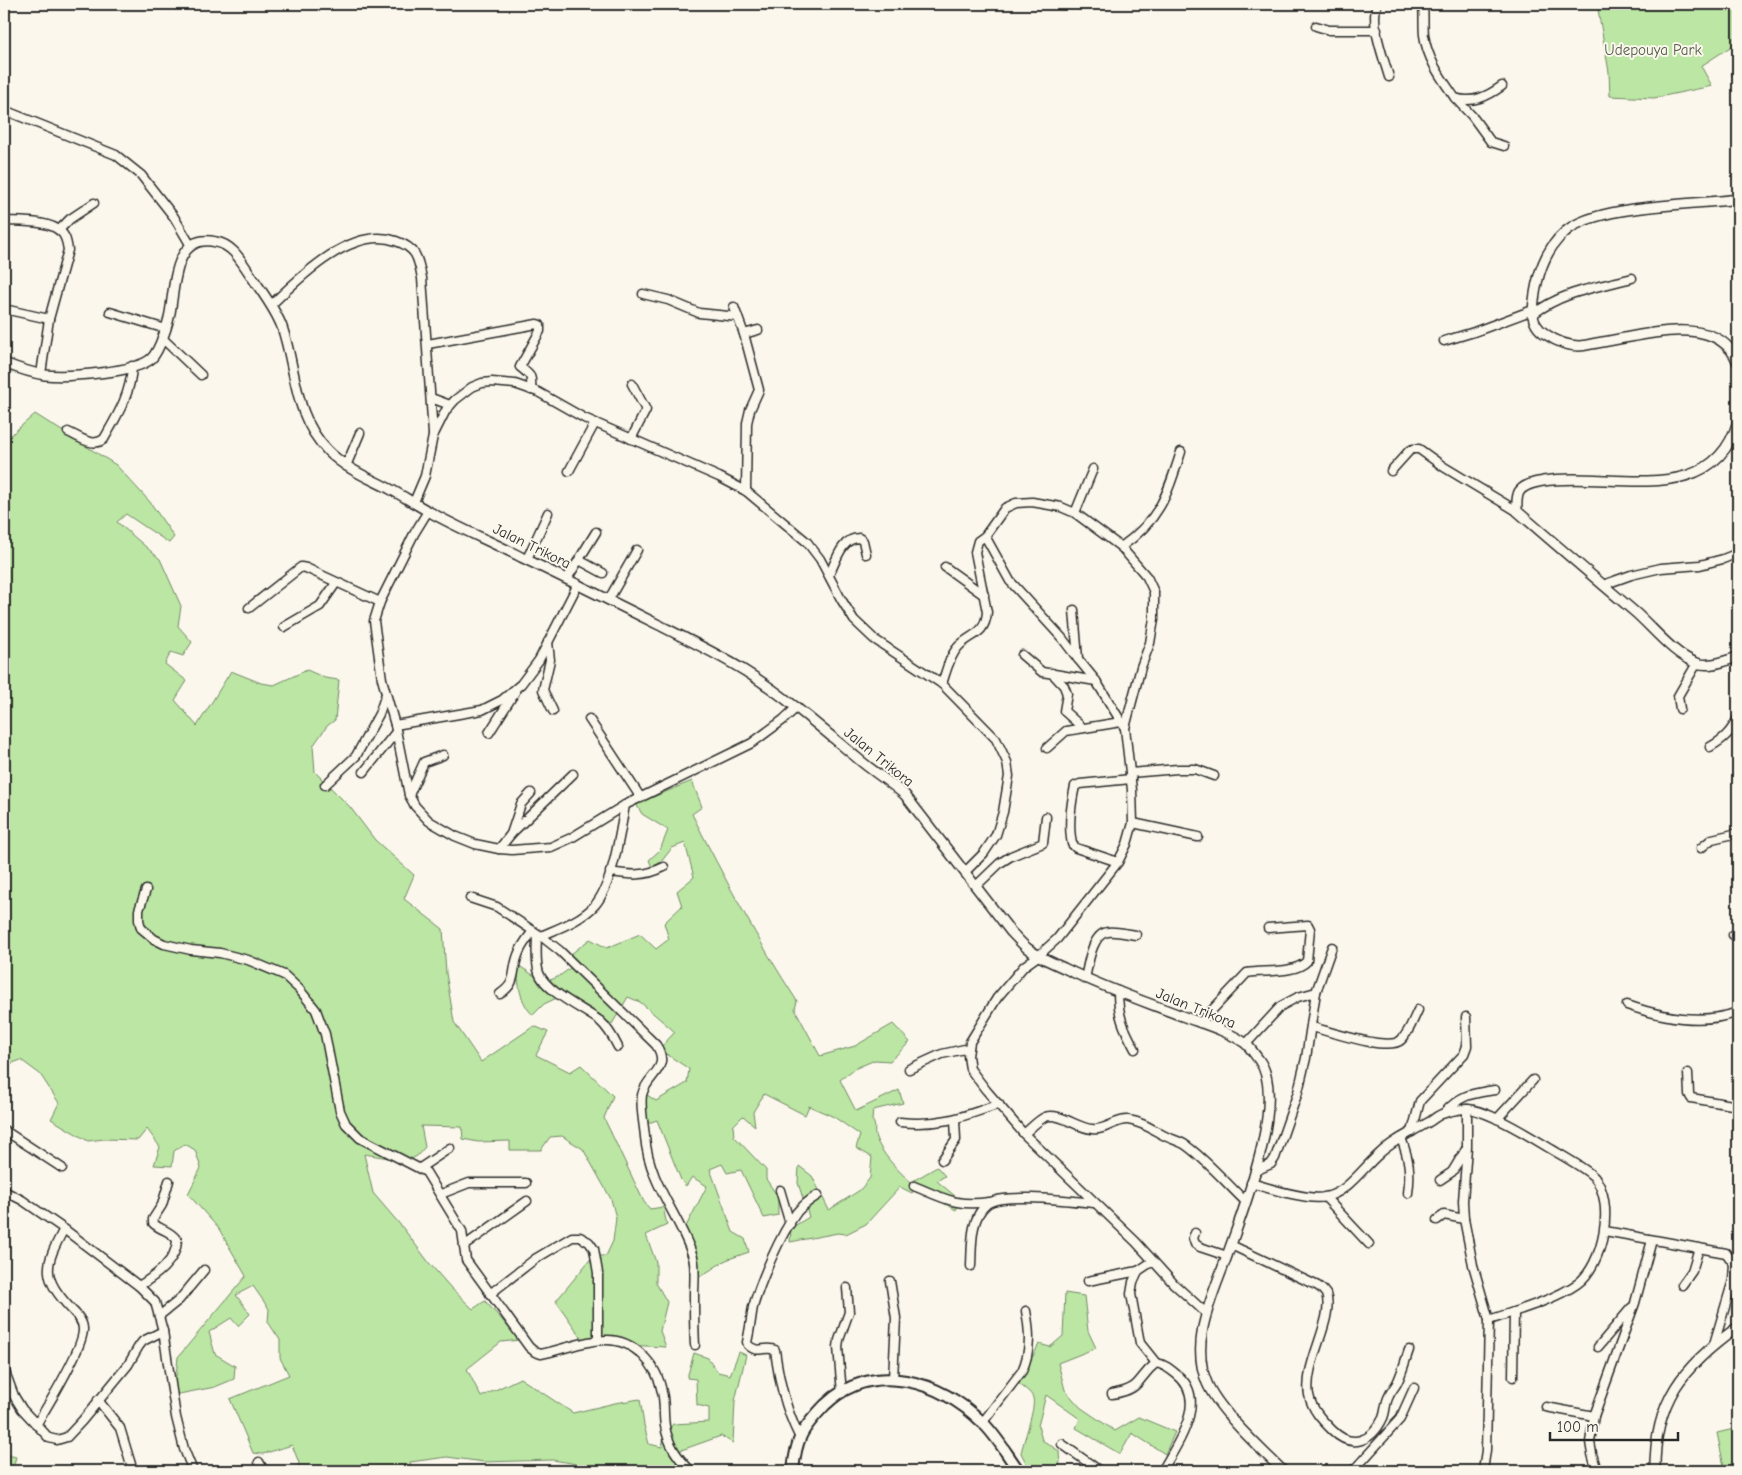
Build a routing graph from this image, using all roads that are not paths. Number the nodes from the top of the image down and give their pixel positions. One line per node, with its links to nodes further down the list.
1 (1377, 4): 4 (street)
2 (1423, 4): 7 (street)
3 (1316, 26): 4 (street)
4 (1377, 30): 5 (street)
5 (1389, 77)
6 (1502, 86): 7 (street)
7 (1455, 98): 9 (street)
8 (4, 110): 14 (street)
9 (1504, 146)
10 (1738, 199): 21 (street)
11 (94, 203): 13 (street)
12 (4, 221): 13 (street)
13 (59, 230): 23 (street)
14 (195, 244): 17 (street, Jalan Trikora); 25 (street)
15 (1632, 278): 21 (street)
16 (643, 294): 22 (street)
17 (271, 305): 28 (street); 45 (street, Jalan Trikora)
18 (734, 307): 22 (street)
19 (4, 309): 23 (street)
20 (110, 312): 25 (street)
21 (1532, 313): 27 (street); 30 (street)
22 (738, 317): 26 (street)
23 (49, 319): 32 (street)
24 (758, 330): 26 (street)
25 (164, 334): 31 (street); 33 (street)
26 (744, 334): 49 (street)
27 (1444, 341)
28 (428, 344): 35 (street); 36 (street)
29 (4, 363): 32 (street)
30 (1738, 363)
31 (132, 366): 32 (street); 40 (street)
32 (41, 374)
33 (201, 375)
34 (632, 384): 43 (street)
35 (531, 390): 37 (street); 39 (street)
36 (431, 398): 37 (street); 42 (street)
37 (450, 405): 42 (street)
38 (1738, 421): 52 (street)
39 (595, 423): 43 (street); 47 (street)
40 (68, 432)
41 (360, 433): 45 (street)
42 (434, 436): 50 (street)
43 (631, 439): 49 (street)
44 (1181, 452): 57 (street)
45 (346, 466): 50 (street, Jalan Trikora)
46 (1093, 469): 54 (street)
47 (569, 471)
48 (1391, 471): 52 (street)
49 (746, 491): 65 (street)
50 (414, 502): 51 (street, Jalan Trikora)
51 (428, 511): 61 (street, Jalan Trikora); 72 (street)
52 (1517, 511): 69 (street)
53 (548, 513): 61 (street)
54 (1076, 513): 56 (street); 57 (street)
55 (596, 532): 62 (street)
56 (985, 536): 70 (street); 79 (street)
57 (1121, 547): 91 (street)
58 (637, 550): 71 (street)
59 (1738, 553): 69 (street)
60 (866, 554): 65 (street)
61 (527, 559): 66 (street, Jalan Trikora)
62 (578, 560): 64 (street); 66 (street)
63 (945, 568): 70 (street)
64 (603, 573)
65 (829, 575): 84 (street)
66 (567, 579): 68 (street, Jalan Trikora)
67 (336, 583): 72 (street); 73 (street); 75 (street)
68 (578, 584): 71 (street, Jalan Trikora); 76 (street)
69 (1603, 585): 80 (street)
70 (984, 595): 84 (street)
71 (609, 599): 86 (street, Jalan Trikora)
72 (380, 602): 85 (street)
73 (249, 608)
74 (1074, 610): 79 (street)
75 (284, 627)
76 (548, 642): 83 (street); 88 (street)
77 (1022, 655): 81 (street)
78 (1738, 657): 80 (street)
79 (1078, 659): 82 (street)
80 (1697, 663): 87 (street)
81 (1052, 673): 82 (street); 92 (street)
82 (1096, 681): 91 (street)
83 (521, 684): 93 (street); 94 (street)
84 (942, 684): 117 (street)
85 (386, 694): 93 (street); 102 (street)
86 (797, 707): 105 (street); 117 (street, Jalan Trikora)
87 (1680, 709)
88 (553, 711)
89 (1738, 718): 95 (street)
90 (589, 719): 105 (street)
91 (1123, 725): 92 (street); 100 (street)
92 (1083, 728): 96 (street)
93 (395, 729): 98 (street); 104 (street)
94 (489, 733)
95 (1710, 747)
96 (1047, 748)
97 (443, 755): 104 (street)
98 (364, 772)
99 (573, 774): 110 (street)
100 (1130, 776): 101 (street); 108 (street); 114 (street)
101 (1214, 776)
102 (325, 785)
103 (530, 793): 110 (street)
104 (409, 795): 113 (street)
105 (641, 798): 106 (street)
106 (625, 805): 113 (street); 116 (street)
107 (1046, 817): 118 (street)
108 (1133, 823): 111 (street); 114 (street)
109 (1738, 833): 112 (street)
110 (511, 834): 113 (street)
111 (1198, 837)
112 (1701, 848)
113 (499, 849)
114 (1118, 862): 125 (street)
115 (664, 868): 116 (street)
116 (610, 872): 122 (street)
117 (965, 872): 118 (street, Jalan Trikora)
118 (976, 886): 125 (street, Jalan Trikora)
119 (146, 890): 159 (street)
120 (470, 898): 122 (street)
121 (1268, 928): 134 (street)
122 (537, 934): 129 (street); 137 (street); 208 (street)
123 (1136, 934): 126 (street)
124 (1332, 947): 128 (street)
125 (1038, 956): 126 (street, Jalan Trikora); 138 (street)
126 (1085, 979): 127 (street, Jalan Trikora)
127 (1118, 991): 134 (street, Jalan Trikora); 139 (street)
128 (1316, 992): 135 (street); 136 (street)
129 (500, 994)
130 (1627, 1005): 132 (street)
131 (1418, 1010): 135 (street)
132 (1738, 1012)
133 (1466, 1017): 152 (street)
134 (1200, 1023): 136 (street, Jalan Trikora)
135 (1312, 1027): 160 (street)
136 (1246, 1044): 160 (street, Jalan Trikora)
137 (618, 1046)
138 (969, 1048): 140 (street); 144 (street)
139 (1135, 1049)
140 (909, 1069)
141 (1688, 1073): 145 (street)
142 (1533, 1080): 149 (street)
143 (1495, 1090): 147 (street)
144 (999, 1104): 148 (street); 153 (street)
145 (1738, 1106)
146 (1467, 1109): 147 (street); 149 (street); 155 (street)
147 (1444, 1113): 152 (street)
148 (955, 1119): 150 (street); 157 (street)
149 (1497, 1119): 180 (street)
150 (900, 1122)
151 (4, 1130): 158 (street)
152 (1412, 1132): 154 (street)
153 (1024, 1134): 174 (street); 175 (street)
154 (1401, 1138): 168 (street); 171 (street)
155 (1467, 1147): 161 (street); 176 (street)
156 (450, 1148): 159 (street)
157 (942, 1160)
158 (62, 1168)
159 (420, 1168): 169 (street)
160 (1255, 1171): 164 (street, Jalan Trikora)
161 (1440, 1180)
162 (169, 1181): 195 (street)
163 (526, 1182): 169 (street)
164 (1251, 1183): 171 (street); 174 (street, Jalan Trikora)
165 (914, 1186): 173 (street)
166 (780, 1190): 178 (street)
167 (4, 1191): 179 (street)
168 (1408, 1193)
169 (441, 1194): 184 (street)
170 (818, 1195): 178 (street)
171 (1325, 1198): 183 (street)
172 (527, 1201): 184 (street)
173 (989, 1202): 175 (street); 189 (street)
174 (1245, 1202): 185 (street, Jalan Trikora)
175 (1094, 1203): 188 (street)
176 (1464, 1219): 177 (street); 203 (street)
177 (1437, 1220)
178 (790, 1224): 223 (street)
179 (64, 1229): 195 (street); 222 (street)
180 (1605, 1232): 182 (street); 200 (street)
181 (1195, 1233): 187 (street)
182 (1652, 1240): 186 (street); 198 (street)
183 (1369, 1244)
184 (464, 1246): 197 (street)
185 (1231, 1246): 187 (street, Jalan Trikora); 210 (street)
186 (1699, 1248): 194 (street); 207 (street)
187 (1227, 1256): 201 (street, Jalan Trikora)
188 (1153, 1261): 191 (street); 201 (street)
189 (971, 1266)
190 (204, 1270): 202 (street)
191 (1138, 1271): 193 (street); 211 (street)
192 (890, 1281): 214 (street)
193 (1088, 1281)
194 (1682, 1285)
195 (139, 1286): 202 (street)
196 (847, 1288): 216 (street)
197 (490, 1294): 206 (street); 206 (street)
198 (1635, 1303): 209 (street); 220 (street)
199 (1026, 1312): 221 (street)
200 (1514, 1312): 203 (street); 213 (street)
201 (1206, 1313): 234 (street, Jalan Trikora)
202 (159, 1316): 205 (street)
203 (1489, 1320): 236 (street)
204 (1738, 1327): 207 (street)
205 (163, 1331): 218 (street); 227 (street)
206 (598, 1340): 229 (street)
207 (1714, 1344): 238 (street)
208 (694, 1345)
209 (1598, 1347)
210 (1409, 1350)
211 (1156, 1363): 217 (street); 233 (street)
212 (4, 1368): 222 (street)
213 (1513, 1377)
214 (892, 1379): 216 (main road); 221 (main road)
215 (1414, 1388): 235 (street)
216 (842, 1392): 223 (main road)
217 (1112, 1394)
218 (98, 1400): 222 (street); 226 (street)
219 (1546, 1407): 220 (street)
220 (1594, 1416): 237 (street)
221 (983, 1422): 231 (main road)
222 (36, 1425)
223 (799, 1436): 230 (main road)
224 (1062, 1444): 232 (street)
225 (259, 1462): 228 (street)
226 (133, 1471)
227 (193, 1471)
228 (264, 1471)
229 (691, 1471)
230 (793, 1471)
231 (1019, 1471)
232 (1100, 1471)
233 (1162, 1471)
234 (1283, 1471)
235 (1353, 1471)
236 (1483, 1471)
237 (1597, 1471)
238 (1655, 1471)

